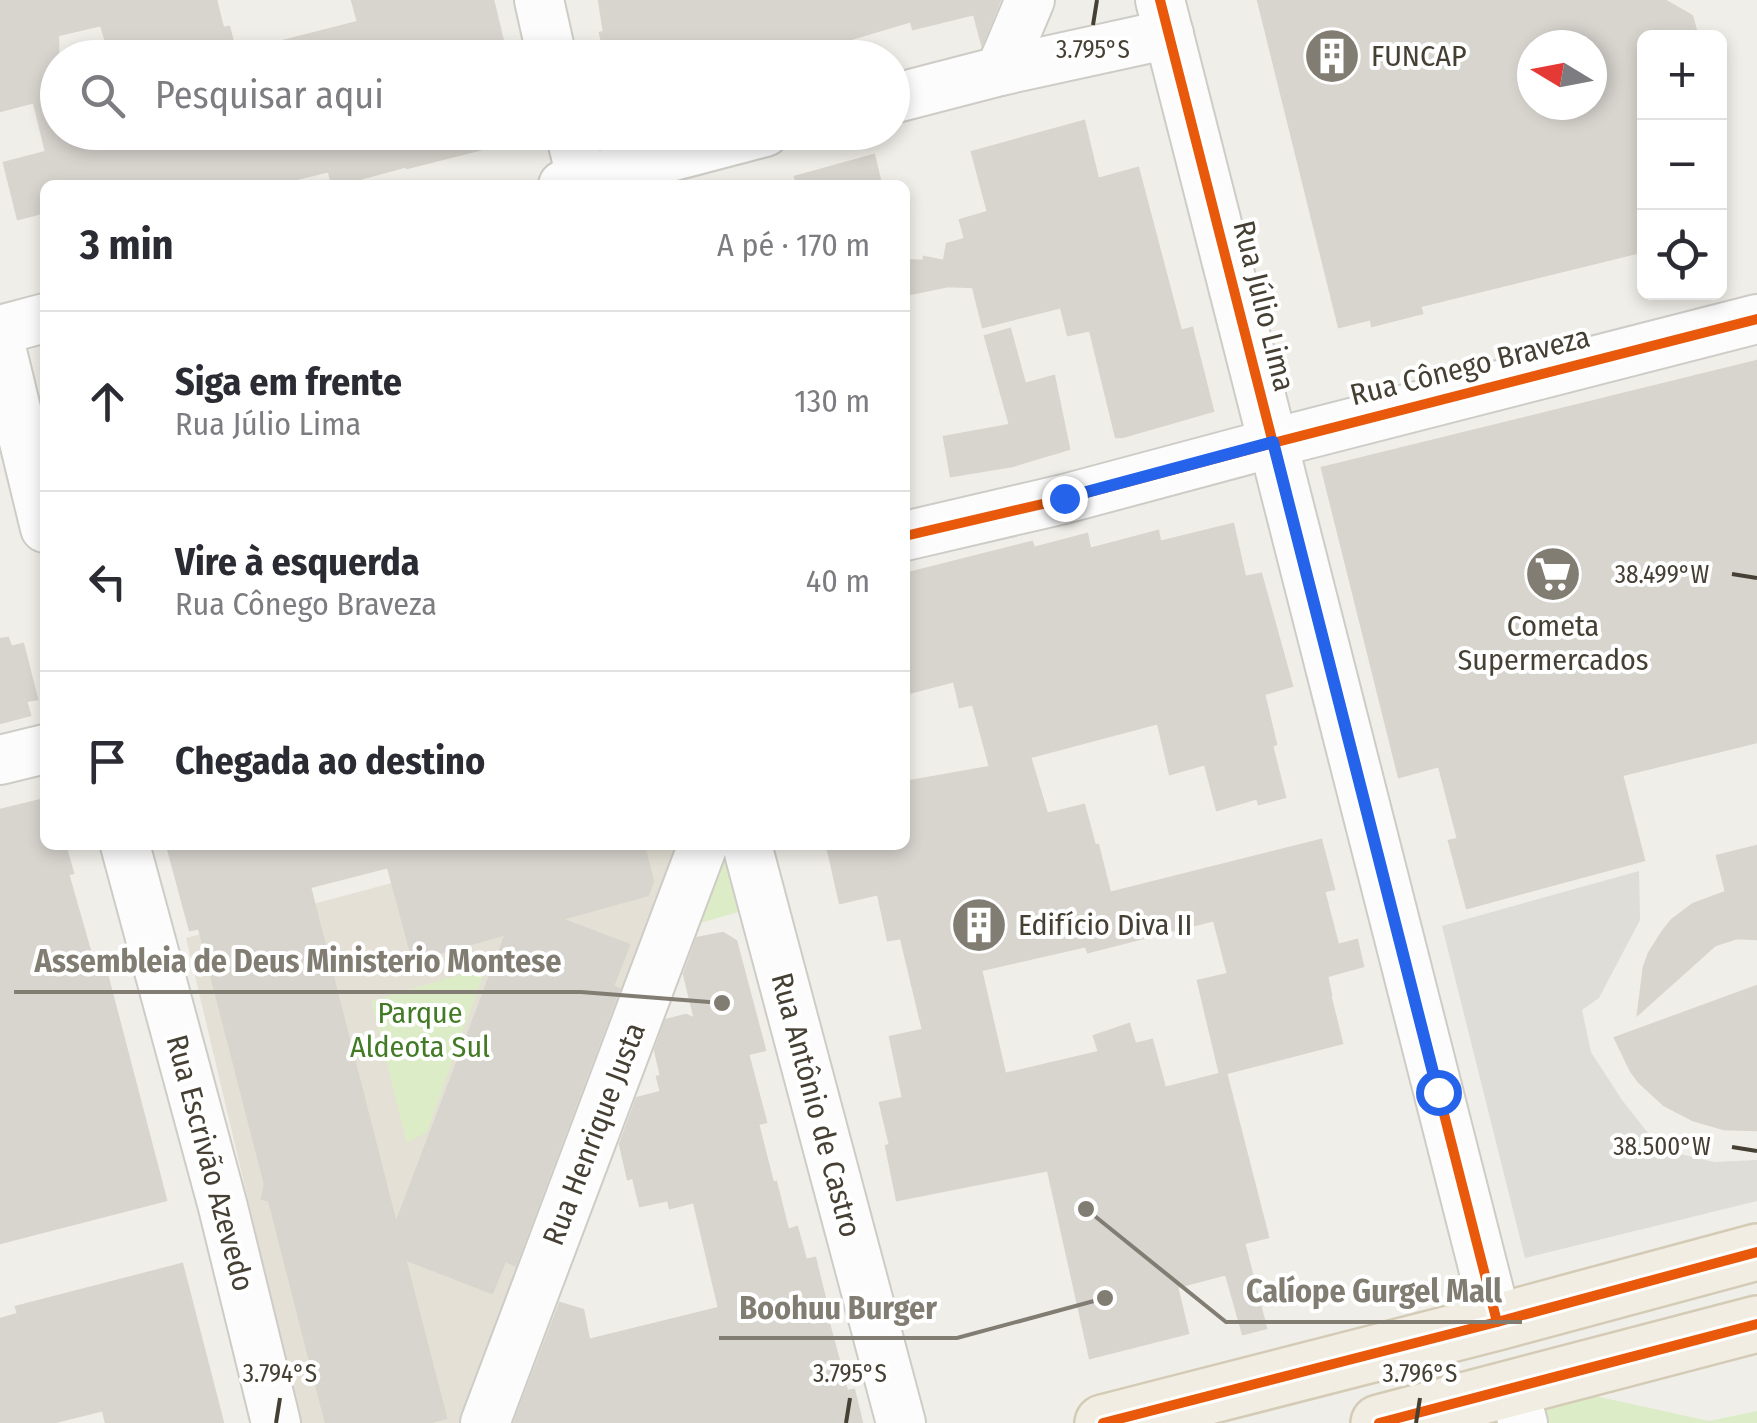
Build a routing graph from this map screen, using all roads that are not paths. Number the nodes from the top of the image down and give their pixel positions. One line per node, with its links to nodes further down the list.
1 (539, 0): 4 (street)
2 (1030, 0): 5 (street)
3 (1164, 17): 5 (street); 15 (street, Rua Júlio Lima)
4 (548, 40)
5 (1000, 71): 6 (street)
6 (910, 94)
7 (572, 150): 9 (street)
8 (698, 150): 10 (street)
9 (576, 180)
10 (587, 180)
11 (40, 319): 13 (street)
12 (1757, 319): 15 (street, Rua Cônego Braveza)
13 (0, 330)
14 (0, 343): 16 (street)
15 (1273, 442): 17 (street, Rua Cônego Braveza); 24 (street, Rua Júlio Lima)
16 (40, 507)
17 (910, 535)
18 (40, 750): 19 (street)
19 (0, 760)
20 (126, 850): 27 (street, Rua Escrivão Azevedo)
21 (701, 850): 28 (street, Rua Henrique Justa)
22 (747, 850): 29 (street, Rua Antônio de Castro)
23 (1757, 1252): 24 (main road)
24 (1497, 1322): 30 (main road)
25 (1757, 1324): 26 (main road)
26 (1518, 1405): 31 (main road)
27 (276, 1423)
28 (484, 1423)
29 (900, 1423)
30 (1103, 1423)
31 (1378, 1423)

